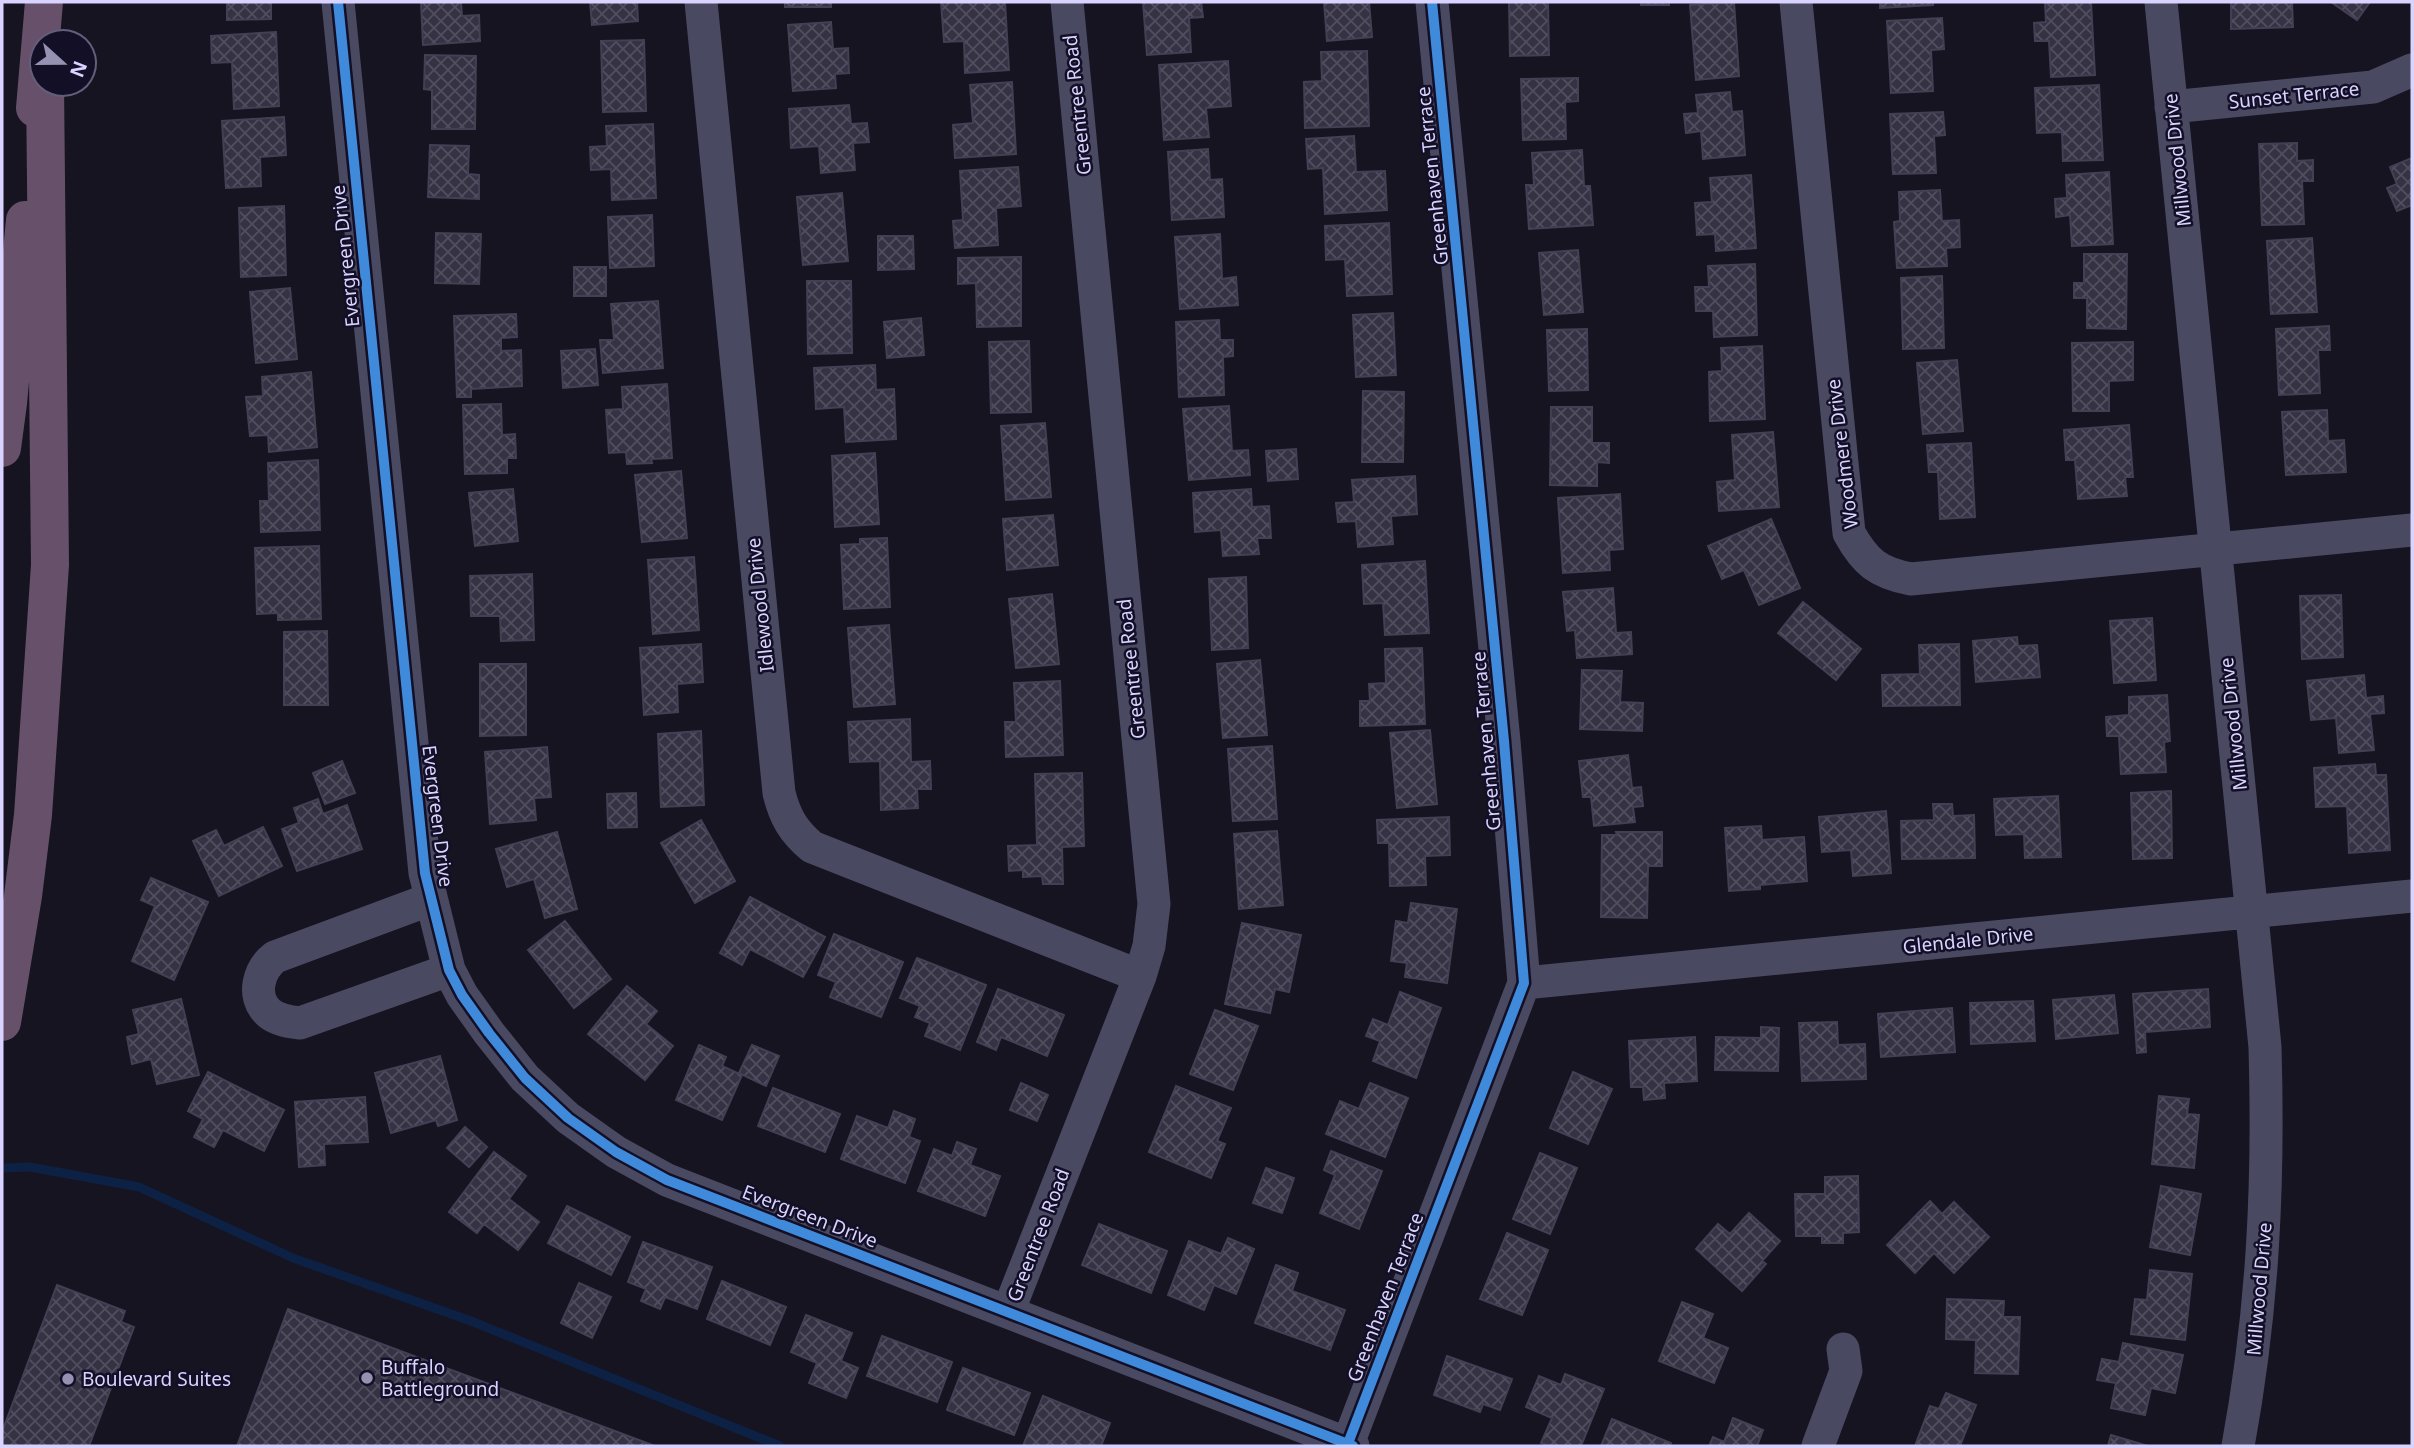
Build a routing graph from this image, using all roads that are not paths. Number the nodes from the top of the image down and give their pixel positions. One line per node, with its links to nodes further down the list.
1 (338, 2): 15 (street, Evergreen Drive)
2 (701, 2): 18 (street, Idlewood Drive)
3 (1067, 2): 18 (street, Greentree Road)
4 (1432, 2): 19 (street, Greenhaven Terrace)
5 (1796, 2): 13 (street, Woodmere Drive)
6 (2161, 2): 10 (street, Millwood Drive)
7 (44, 17): 11 (highway)
8 (2412, 70): 10 (street, Sunset Terrace)
9 (45, 98): 20 (highway)
10 (2171, 107): 13 (street, Millwood Drive)
11 (2, 448)
12 (2412, 530): 13 (street, Woodmere Drive)
13 (2215, 549): 16 (street, Millwood Drive)
14 (2412, 896): 16 (street, Glendale Drive)
15 (431, 899): 17 (street, Evergreen Drive); 17 (street, Evergreen Drive)
16 (2252, 911): 19 (street, Glendale Drive); 25 (street, Millwood Drive)
17 (449, 970): 21 (street, Evergreen Drive)
18 (1140, 976): 21 (street, Greentree Road)
19 (1524, 983): 23 (street, Greenhaven Terrace)
20 (2, 1021)
21 (1008, 1312): 23 (street, Evergreen Drive)
22 (1843, 1349): 24 (street)
23 (1349, 1446)
24 (1818, 1446)
25 (2238, 1446)

